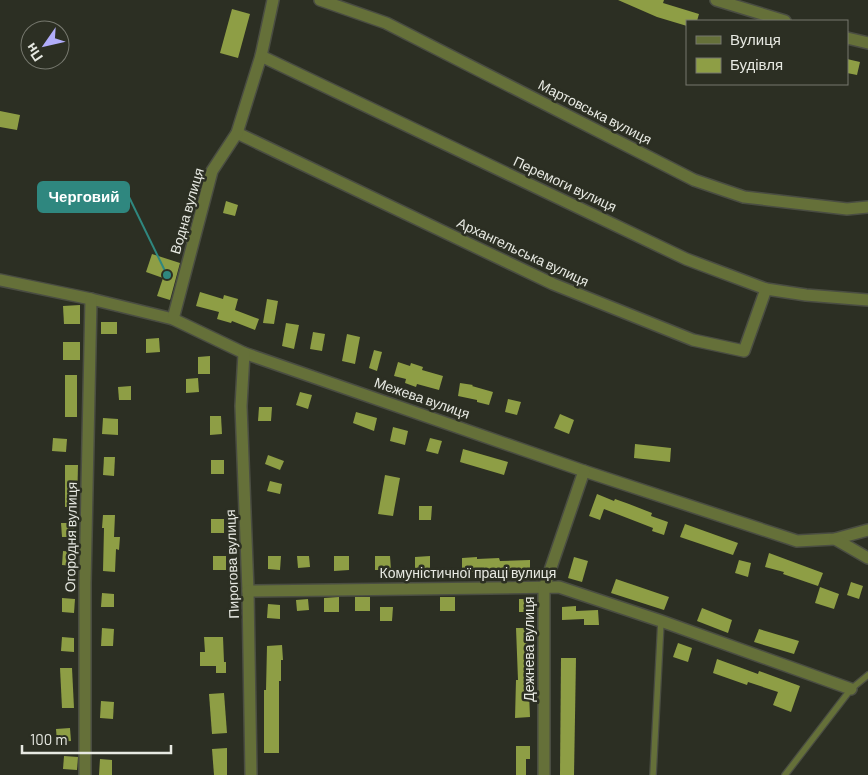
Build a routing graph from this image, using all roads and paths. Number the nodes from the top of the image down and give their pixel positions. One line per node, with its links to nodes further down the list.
1 (274, 0): 7 (street, Водна вулиця)
2 (320, 0): 9 (street, Мартовська вулиця)
3 (716, 0): 4 (street)
4 (781, 20)
5 (848, 38): 6 (street)
6 (868, 43)
7 (261, 56): 8 (street, Водна вулиця); 11 (street, Перемоги вулиця)
8 (237, 133): 11 (street, Архангельська вулиця); 14 (street, Водна вулиця)
9 (868, 207)
10 (0, 280): 12 (street, Межева вулиця)
11 (766, 289): 13 (street, Перемоги вулиця)
12 (91, 299): 14 (street, Межева вулиця); 25 (street, Огородня вулиця)
13 (868, 300)
14 (173, 320): 15 (street, Межева вулиця)
15 (244, 352): 16 (street, Межева вулиця); 21 (street, Пирогова вулиця)
16 (584, 471): 18 (street, Межева вулиця); 20 (street, Дежнева вулиця)
17 (868, 530): 18 (street, Межева вулиця)
18 (835, 539): 19 (street)
19 (868, 558)
20 (544, 588): 21 (street, Комуністичної праці вулиця); 22 (street, Комуністичної праці вулиця); 27 (street, Дежнева вулиця)
21 (248, 592): 26 (street, Пирогова вулиця)
22 (661, 621): 24 (street, Комуністичної праці вулиця); 28 (lane)
23 (868, 675): 24 (lane)
24 (851, 690): 29 (lane)
25 (85, 775)
26 (251, 775)
27 (544, 775)
28 (653, 775)
29 (785, 775)

